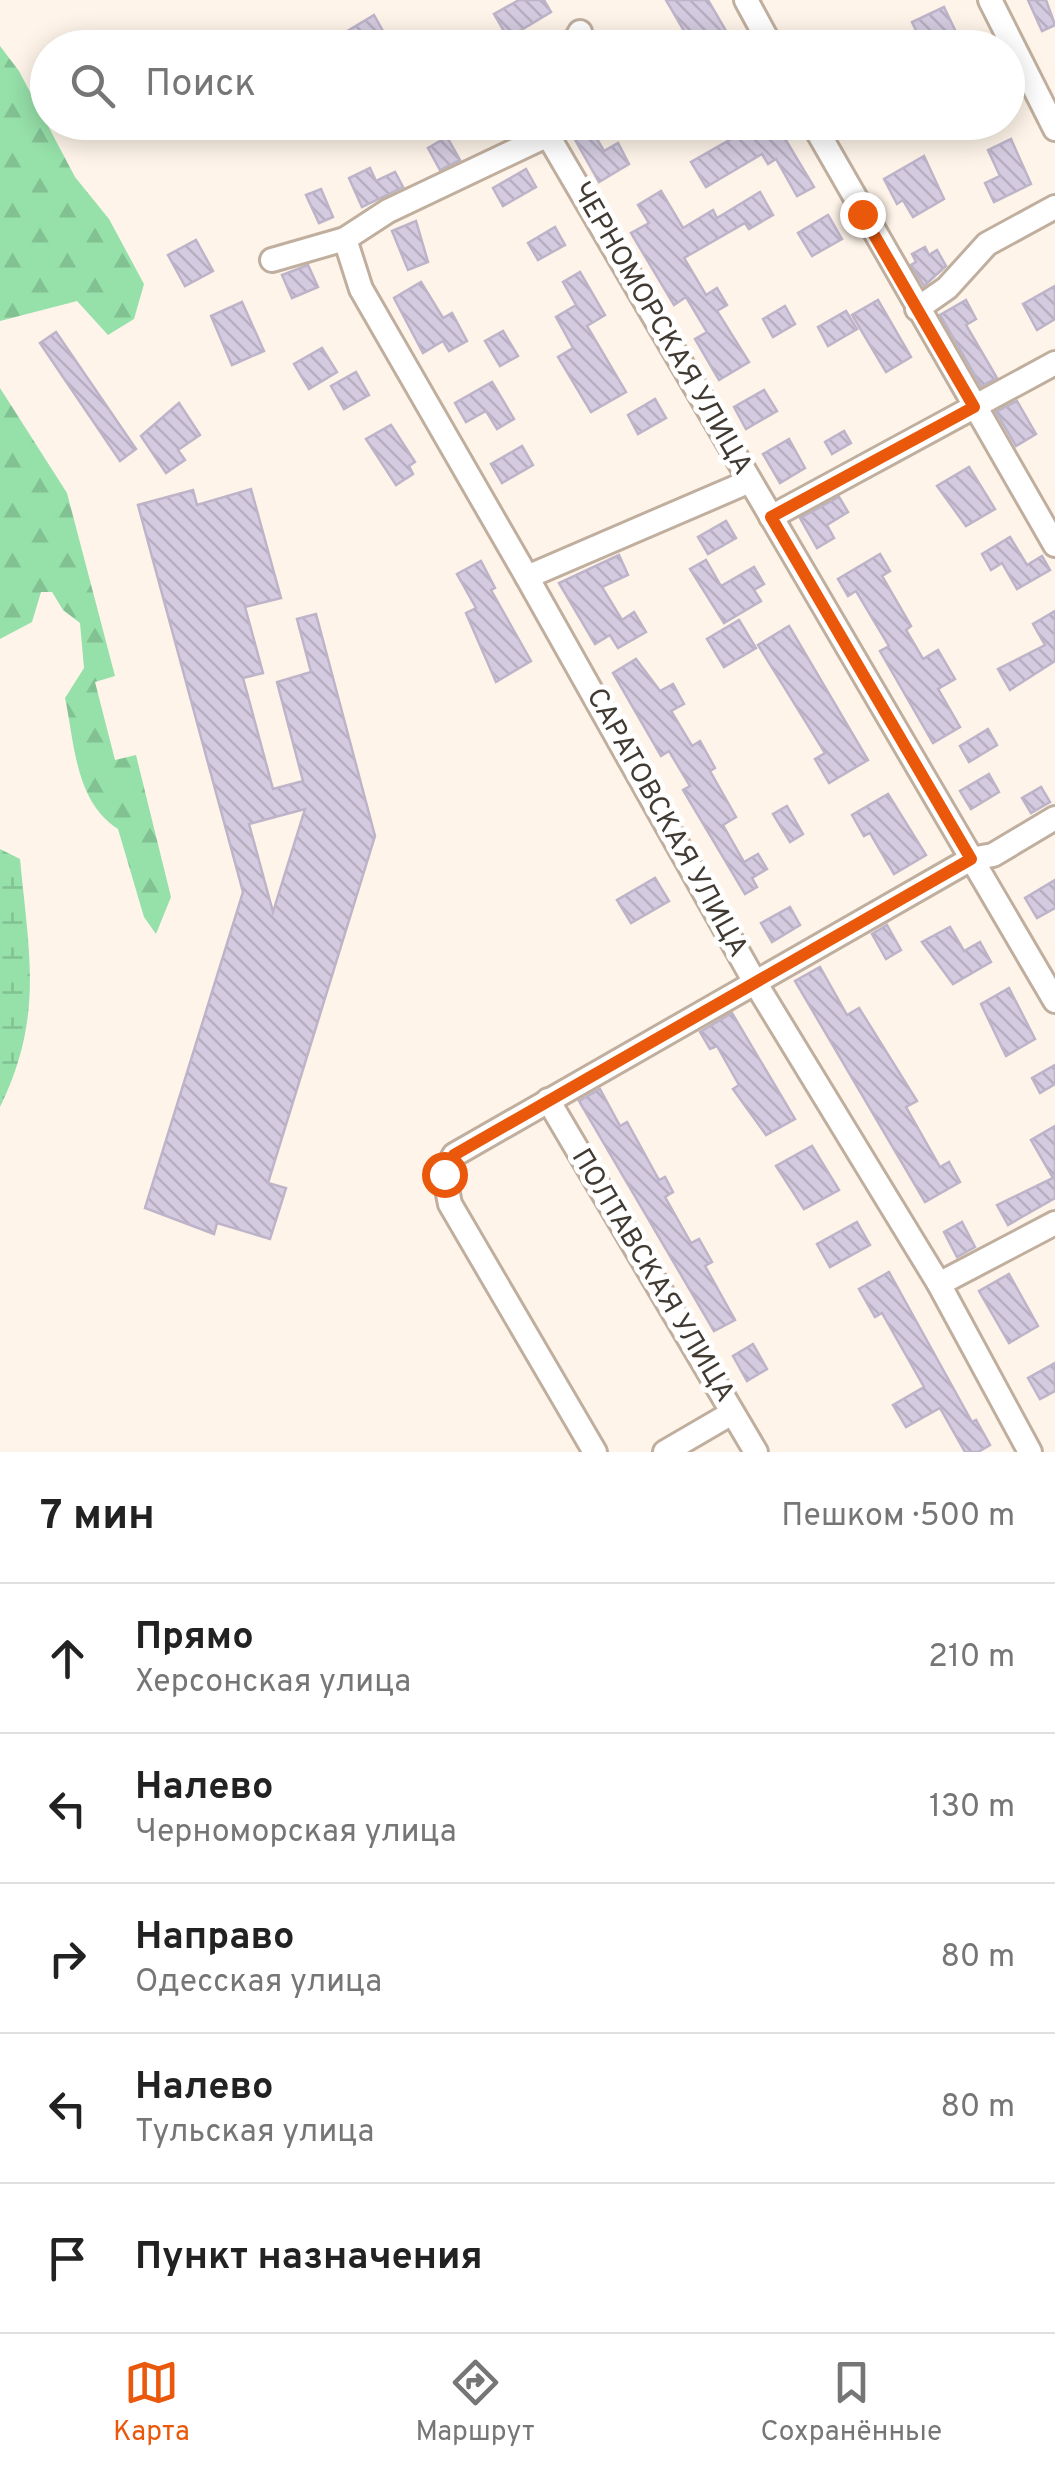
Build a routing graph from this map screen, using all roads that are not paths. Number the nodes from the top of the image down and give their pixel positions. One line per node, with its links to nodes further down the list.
1 (746, 0): 3 (street)
2 (990, 0): 4 (street)
3 (762, 30)
4 (1005, 30)
5 (1025, 70): 6 (street)
6 (1055, 130)
7 (521, 140): 11 (street)
8 (551, 140): 16 (street, ЧЕРНОМОРСКАЯ УЛИЦА)
9 (822, 140): 13 (street)
10 (1055, 207): 13 (street)
11 (346, 240): 12 (street); 19 (street, САРАТОВСКАЯ УЛИЦА)
12 (272, 260)
13 (917, 309): 15 (street)
14 (1055, 363): 15 (street)
15 (974, 407): 17 (street); 18 (street)
16 (750, 481): 17 (street, ЧЕРНОМОРСКАЯ УЛИЦА); 19 (street)
17 (771, 517): 21 (street, ЧЕРНОМОРСКАЯ УЛИЦА)
18 (1055, 545)
19 (527, 578): 22 (street, САРАТОВСКАЯ УЛИЦА)
20 (1055, 818): 21 (street)
21 (971, 859): 22 (street); 23 (street, ЧЕРНОМОРСКАЯ УЛИЦА)
22 (756, 984): 24 (street); 26 (street, САРАТОВСКАЯ УЛИЦА)
23 (1055, 1001)
24 (548, 1100): 27 (street, ПОЛТАВСКАЯ УЛИЦА); 28 (street)
25 (1055, 1223): 26 (street)
26 (939, 1284): 31 (street, САРАТОВСКАЯ УЛИЦА)
27 (732, 1413): 29 (street); 30 (street, ПОЛТАВСКАЯ УЛИЦА)
28 (595, 1452)
29 (665, 1452)
30 (756, 1452)
31 (1030, 1452)

